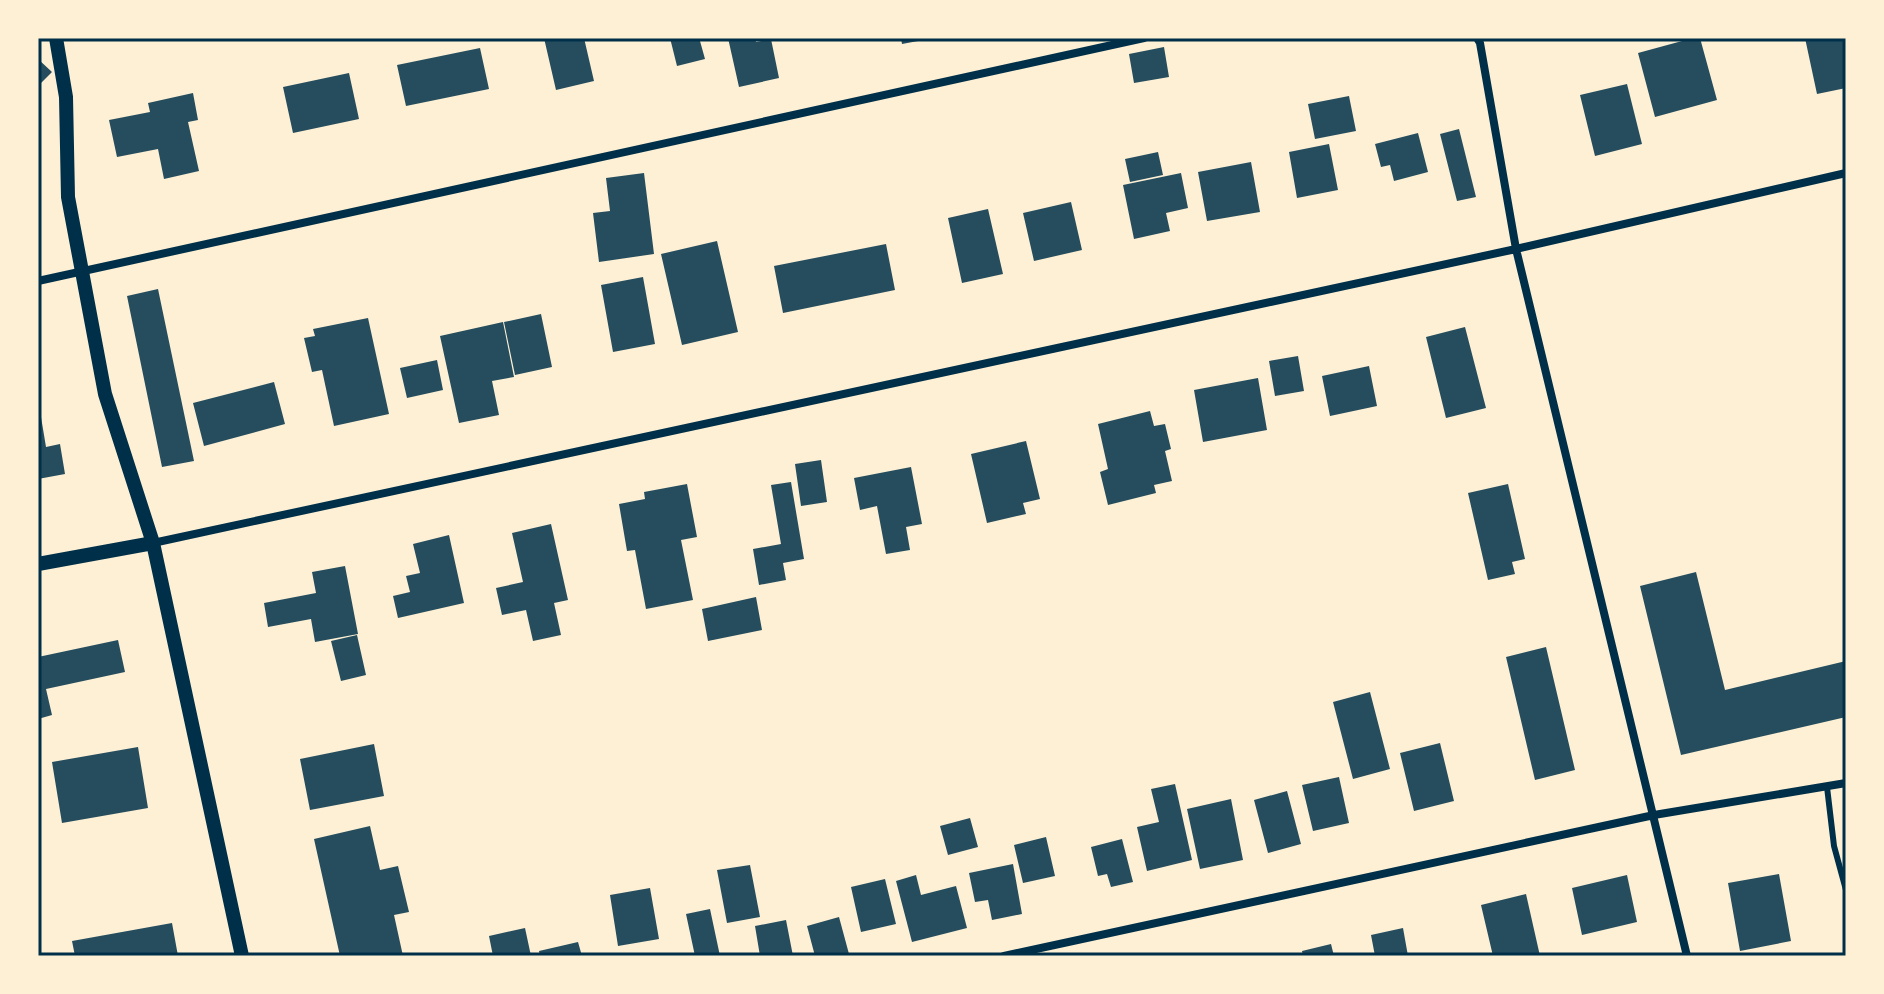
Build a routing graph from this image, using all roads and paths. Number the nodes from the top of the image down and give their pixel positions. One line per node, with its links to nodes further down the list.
1 (56, 38): 6 (street)
2 (1144, 38): 6 (street)
3 (1478, 40): 5 (street)
4 (1846, 173): 5 (street)
5 (1516, 249): 8 (street); 12 (street)
6 (81, 270): 7 (street); 8 (street)
7 (38, 281)
8 (153, 543): 9 (street); 14 (street)
9 (38, 564)
10 (1846, 783): 11 (street)
11 (1827, 787): 12 (street); 13 (lane)
12 (1654, 815): 15 (street); 16 (street)
13 (1846, 890)
14 (242, 956)
15 (1004, 956)
16 (1687, 956)

